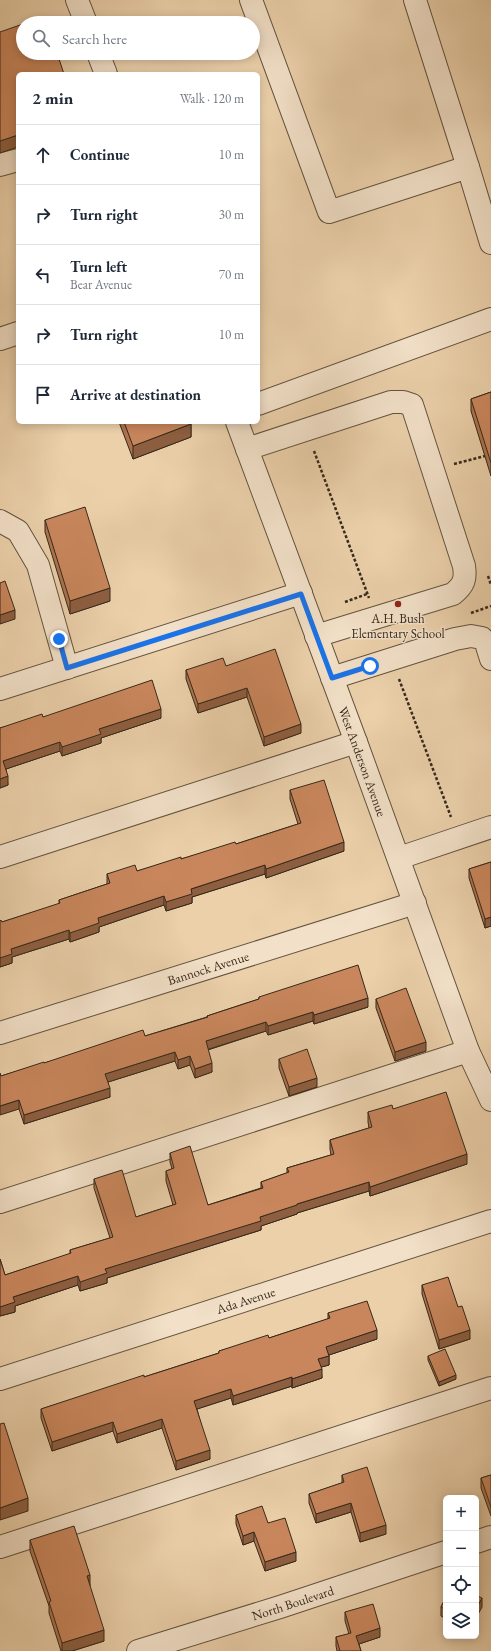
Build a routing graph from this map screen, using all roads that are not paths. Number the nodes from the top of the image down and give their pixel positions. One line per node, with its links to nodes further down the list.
1 (77, 0): 4 (street)
2 (251, 0): 5 (street)
3 (415, 0): 11 (street)
4 (83, 16)
5 (257, 16)
6 (260, 24): 11 (street)
7 (101, 60): 8 (street)
8 (105, 72)
9 (16, 161): 10 (street)
10 (0, 165)
11 (468, 167): 12 (street)
12 (491, 243)
13 (491, 319): 16 (street)
14 (16, 334): 15 (street)
15 (0, 339)
16 (260, 403)
17 (239, 424): 18 (street, West Anderson Avenue)
18 (247, 449): 20 (street, West Anderson Avenue); 21 (street)
19 (0, 521): 23 (street)
20 (301, 594): 21 (street, West Anderson Avenue); 23 (street)
21 (316, 636): 24 (street, West Anderson Avenue)
22 (491, 659): 24 (street)
23 (67, 668): 25 (street)
24 (332, 678): 26 (street, West Anderson Avenue)
25 (0, 689)
26 (356, 742): 28 (street); 29 (street, West Anderson Avenue)
27 (491, 827): 29 (street)
28 (0, 856)
29 (399, 858): 30 (street, West Anderson Avenue)
30 (415, 903): 31 (street, Bannock Avenue); 32 (street, West Anderson Avenue)
31 (0, 1033)
32 (468, 1051): 33 (street, West Anderson Avenue); 34 (street)
33 (491, 1100)
34 (0, 1202)
35 (491, 1221): 36 (street, Ada Avenue)
36 (0, 1379)
37 (491, 1388): 40 (street)
38 (491, 1537): 39 (street)
39 (479, 1541)
40 (0, 1547)
41 (443, 1553): 42 (street, North Boulevard)
42 (138, 1651)

